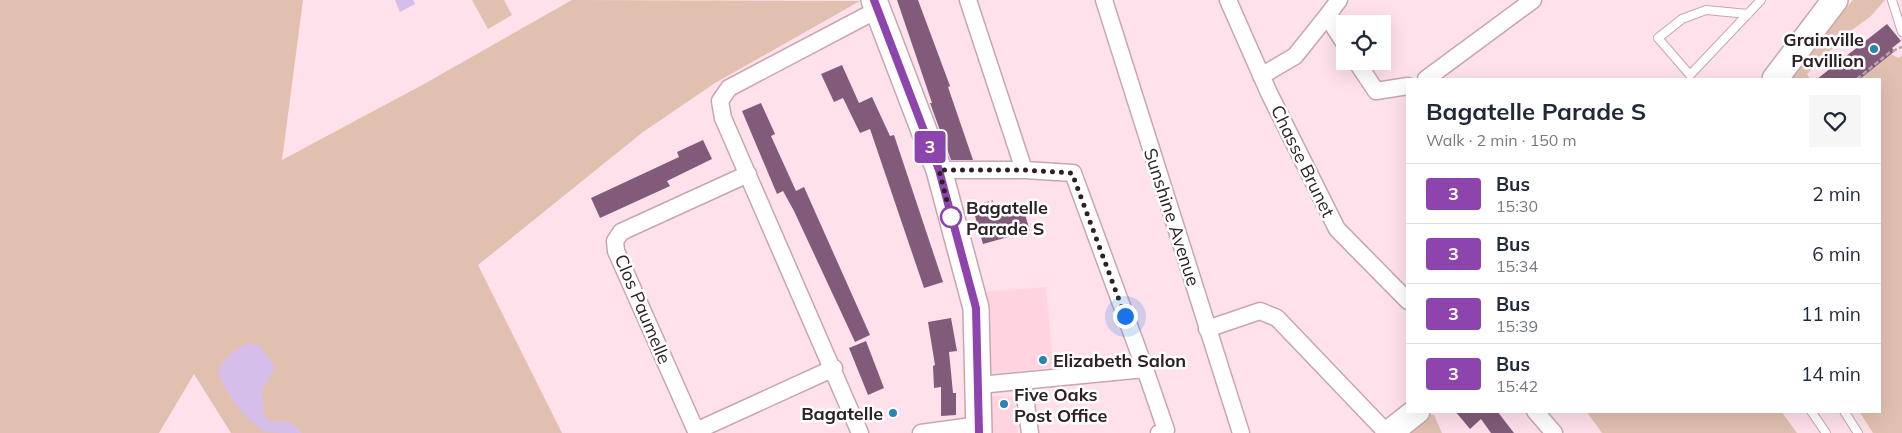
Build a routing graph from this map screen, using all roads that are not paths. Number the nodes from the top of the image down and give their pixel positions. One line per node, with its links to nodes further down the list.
1 (968, 0): 20 (street)
2 (1104, 0): 23 (street, Sunshine Avenue)
3 (1228, 0): 15 (street, Chasse Brunet)
4 (1339, 0): 11 (street)
5 (1533, 0): 16 (street)
6 (1761, 0): 10 (lane)
7 (1835, 0): 17 (main road)
8 (1892, 0): 13 (lane)
9 (876, 5): 19 (main road); 21 (street)
10 (1748, 14): 10 (lane)
11 (1327, 16): 12 (street); 15 (street)
12 (1336, 30)
13 (1902, 32)
14 (1362, 70): 18 (street)
15 (1261, 76): 22 (street, Chasse Brunet)
16 (1427, 78)
17 (1776, 78)
18 (1406, 86)
19 (939, 170): 20 (street); 27 (main road)
20 (1024, 170): 25 (street)
21 (748, 174): 24 (street); 33 (street, Clos Paumelle)
22 (1406, 299)
23 (1207, 329): 38 (street, Sunshine Avenue); 39 (street)
24 (834, 368): 33 (street, Clos Paumelle); 35 (street)
25 (1145, 370): 26 (street); 37 (street)
26 (1024, 382): 27 (street); 36 (street)
27 (980, 385): 32 (main road)
28 (1413, 413): 39 (main road)
29 (1537, 413): 40 (street)
30 (1812, 413): 41 (lane)
31 (1845, 413): 42 (lane)
32 (979, 429): 34 (street)
33 (696, 432)
34 (927, 432)
35 (860, 433)
36 (1030, 433)
37 (1159, 433)
38 (1241, 433)
39 (1388, 433)
40 (1554, 433)
41 (1826, 433)
42 (1858, 433)

